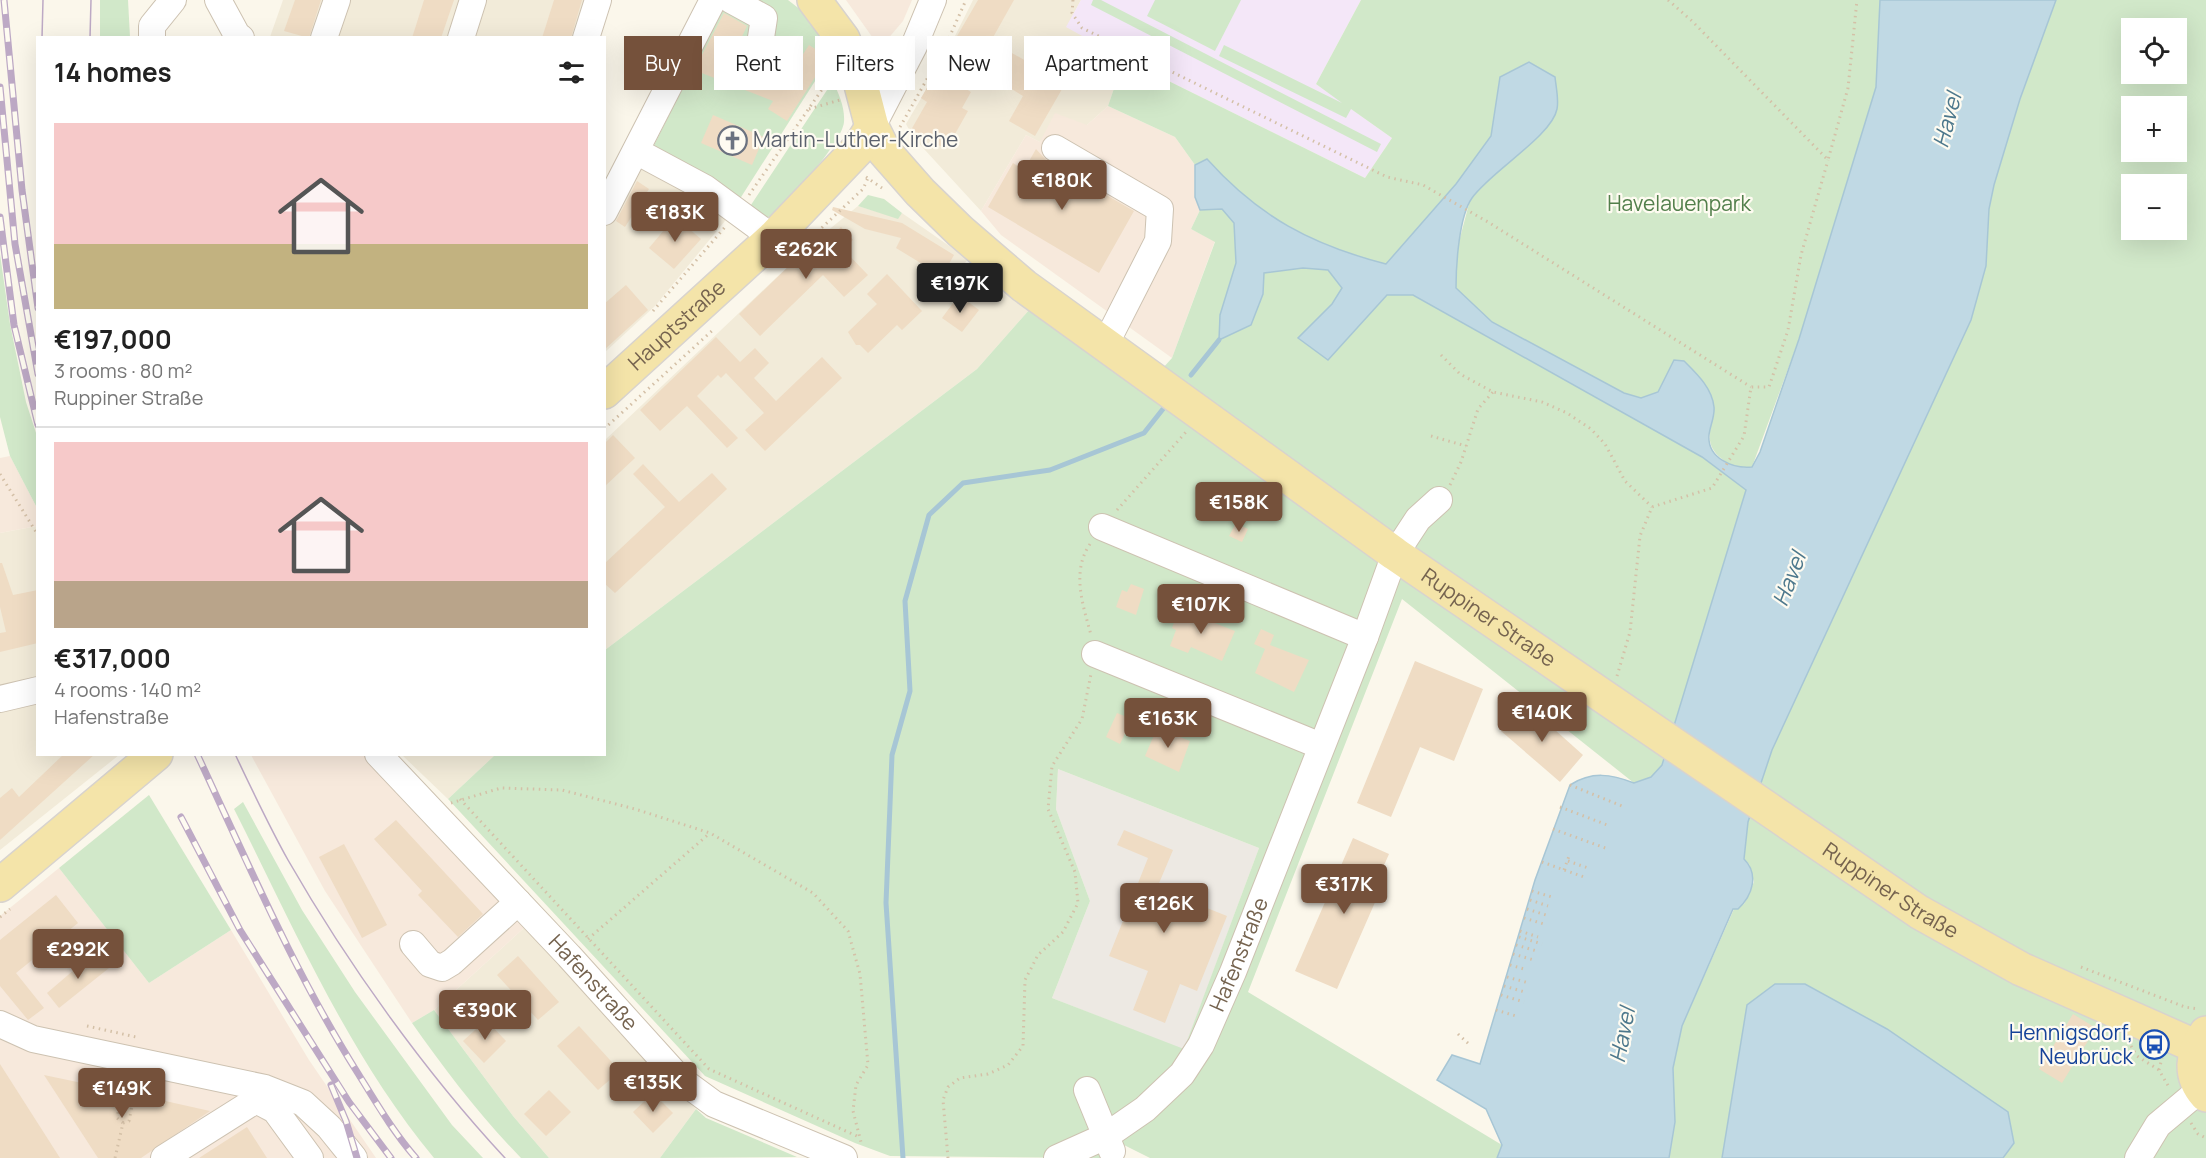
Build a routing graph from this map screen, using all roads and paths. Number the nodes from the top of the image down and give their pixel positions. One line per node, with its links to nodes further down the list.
1 (173, 0): 14 (street)
2 (218, 0): 15 (street)
3 (337, 0): 16 (street)
4 (473, 0): 17 (street)
5 (598, 0): 18 (street)
6 (713, 0): 26 (street)
7 (731, 0): 19 (street)
8 (814, 0): 23 (main road, Ruppiner Straße)
9 (933, 0): 23 (street)
10 (966, 0): 23 (path)
11 (1073, 0): 33 (path)
12 (1668, 0): 25 (path)
13 (1857, 0): 25 (path)
14 (152, 36)
15 (238, 36)
16 (325, 36)
17 (462, 36)
18 (587, 36)
19 (761, 36)
20 (822, 90): 22 (path)
21 (847, 97): 22 (path)
22 (808, 110): 28 (path)
23 (885, 128): 29 (main road, Hauptstraße); 31 (main road, Ruppiner Straße)
24 (1055, 148): 31 (street)
25 (1828, 160): 33 (path)
26 (622, 162): 27 (street); 28 (street)
27 (606, 206)
28 (737, 212): 29 (street); 30 (path)
29 (773, 238): 34 (main road, Hauptstraße)
30 (652, 312)
31 (1105, 345): 36 (main road, Ruppiner Straße)
32 (1441, 355): 35 (path)
33 (1751, 387): 41 (path)
34 (606, 390)
35 (1493, 392): 38 (path); 41 (path)
36 (1197, 410): 42 (path); 44 (main road, Ruppiner Straße)
37 (1431, 436): 38 (path)
38 (1466, 446): 40 (path)
39 (0, 474): 43 (path)
40 (1439, 500): 44 (street, Hafenstraße)
41 (1652, 507): 47 (path)
42 (1102, 527): 45 (street); 46 (path)
43 (36, 532)
44 (1395, 554): 45 (street, Hafenstraße); 101 (main road, Ruppiner Straße)
45 (1365, 637): 50 (street, Hafenstraße)
46 (1095, 654): 50 (street); 117 (path)
47 (1616, 679)
48 (36, 690): 49 (street)
49 (0, 699)
50 (1321, 746): 110 (street, Hafenstraße)
51 (154, 756): 68 (main road)
52 (380, 756): 57 (street, Hafenstraße)
53 (1570, 786): 55 (path)
54 (460, 799): 57 (path); 60 (path); 81 (path)
55 (1622, 806)
56 (1560, 807): 58 (path)
57 (434, 813): 72 (street, Hafenstraße)
58 (1610, 826)
59 (1553, 829): 61 (path)
60 (710, 833): 81 (path); 109 (path)
61 (1608, 849)
62 (1569, 856): 63 (path)
63 (1568, 861): 65 (path); 66 (path)
64 (1542, 862): 66 (path)
65 (1588, 868)
66 (1564, 870): 67 (path)
67 (1584, 877)
68 (0, 885)
69 (1532, 891): 70 (path)
70 (1552, 897)
71 (1530, 900): 73 (path)
72 (518, 902): 82 (street); 87 (street, Hafenstraße)
73 (1548, 906)
74 (1527, 909): 75 (path)
75 (1546, 915)
76 (1524, 918): 77 (path)
77 (1544, 924)
78 (1520, 932): 80 (path)
79 (1518, 937): 83 (path)
80 (1538, 937)
81 (588, 939): 87 (path); 109 (path)
82 (412, 944)
83 (1542, 944)
84 (1516, 945): 85 (path)
85 (1537, 951)
86 (1513, 954): 88 (path)
87 (569, 956): 112 (street, Hafenstraße)
88 (1534, 960)
89 (1510, 965): 90 (path)
90 (1524, 969)
91 (1507, 977): 92 (path)
92 (1529, 983)
93 (1504, 986): 94 (path)
94 (1525, 992)
95 (1501, 995): 96 (path)
96 (1524, 1002)
97 (1496, 1010): 98 (path)
98 (1516, 1016)
99 (0, 1025): 103 (street)
100 (1458, 1034): 102 (path)
101 (2201, 1040): 106 (main road)
102 (1470, 1045)
103 (135, 1059): 104 (path); 107 (street)
104 (130, 1087): 108 (path); 108 (path)
105 (1087, 1090): 110 (street)
106 (2203, 1092): 119 (street)
107 (258, 1102): 111 (street); 114 (street); 115 (street); 116 (street)
108 (123, 1123): 113 (path)
109 (860, 1137): 112 (path)
110 (1109, 1143): 118 (street, Hafenstraße)
111 (199, 1152)
112 (853, 1153)
113 (115, 1158)
114 (164, 1158)
115 (310, 1158)
116 (354, 1158)
117 (948, 1158)
118 (1057, 1158)
119 (2138, 1158)

